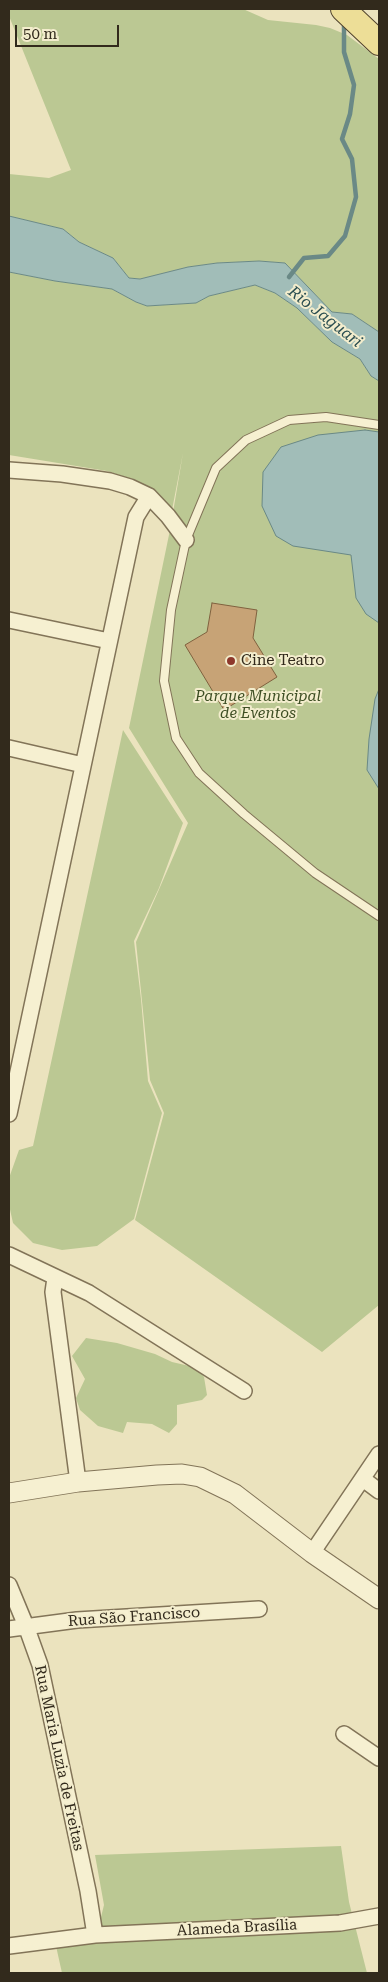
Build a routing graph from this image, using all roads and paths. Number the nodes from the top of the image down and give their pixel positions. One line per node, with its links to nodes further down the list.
1 (343, 9): 3 (main road)
2 (371, 9): 3 (main road)
3 (376, 40)
4 (379, 425): 7 (lane)
5 (9, 470): 6 (street)
6 (149, 496): 7 (street); 9 (street)
7 (186, 540): 12 (lane)
8 (9, 620): 9 (street)
9 (109, 641): 11 (street)
10 (9, 748): 11 (street)
11 (83, 765): 13 (street)
12 (379, 916)
13 (9, 1114)
14 (9, 1255): 15 (street)
15 (55, 1278): 16 (street); 19 (street)
16 (244, 1391)
17 (379, 1454): 18 (street)
18 (363, 1479): 20 (street); 22 (street)
19 (78, 1482): 21 (street); 22 (street)
20 (379, 1491)
21 (9, 1493)
22 (312, 1553): 24 (street)
23 (9, 1585): 26 (street, Rua Maria Luzia de Freitas)
24 (379, 1599)
25 (259, 1609): 26 (street, Rua São Francisco)
26 (26, 1626): 27 (street, Rua São Francisco); 31 (street, Rua Maria Luzia de Freitas)
27 (9, 1629)
28 (344, 1734): 29 (street)
29 (379, 1758)
30 (379, 1916): 31 (street, Alameda Brasília)
31 (95, 1935): 32 (street, Alameda Brasília)
32 (9, 1946)

